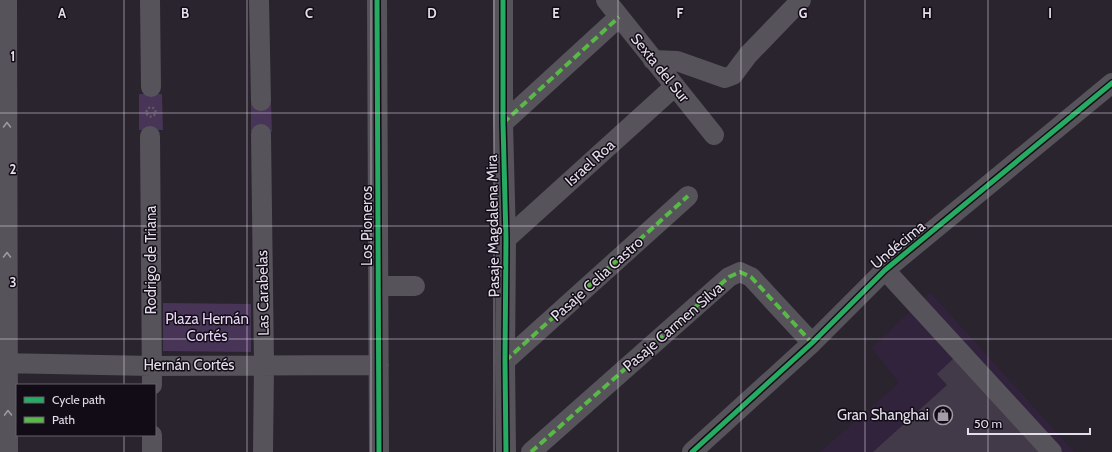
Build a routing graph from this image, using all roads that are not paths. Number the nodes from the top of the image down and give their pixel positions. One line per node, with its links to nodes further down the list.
1 (7, 0): 25 (street, one-way to 1)
2 (150, 0): 12 (street)
3 (259, 0): 13 (street)
4 (378, 0): 21 (street, Los Pioneros)
5 (503, 0): 14 (street, Pasaje Magdalena Mira)
6 (606, 0): 8 (street, Sexta del Sur)
7 (801, 0): 9 (street)
8 (619, 17): 9 (street, Sexta del Sur); 14 (street)
9 (653, 60): 11 (street, Sexta del Sur)
10 (1112, 83): 20 (street, Undécima)
11 (674, 86): 17 (street, Sexta del Sur); 19 (street, Israel Roa)
12 (151, 87)
13 (261, 101)
14 (503, 123): 19 (street, Pasaje Magdalena Mira)
15 (151, 126): 28 (street, Rodrigo de Triana)
16 (261, 134): 26 (street, Las Carabelas)
17 (714, 135)
18 (688, 196): 24 (street, Pasaje Celia Castro)
19 (506, 239): 24 (street, Pasaje Magdalena Mira)
20 (885, 270): 23 (street, Undécima); 37 (street)
21 (379, 286): 22 (street); 27 (street, Los Pioneros)
22 (415, 286)
23 (812, 343): 35 (street, Pasaje Carmen Silva); 36 (street, Undécima)
24 (505, 361): 34 (street, Pasaje Magdalena Mira)
25 (4, 363): 28 (street, Hernán Cortés); 30 (street, one-way to 25)
26 (264, 365): 27 (street, Hernán Cortés); 28 (street, Hernán Cortés); 32 (street, Las Carabelas)
27 (379, 365): 33 (street, Los Pioneros)
28 (152, 375)
29 (152, 436): 31 (street)
30 (8, 452)
31 (152, 452)
32 (263, 452)
33 (379, 452)
34 (506, 452)
35 (530, 452)
36 (692, 452)
37 (1052, 452)

